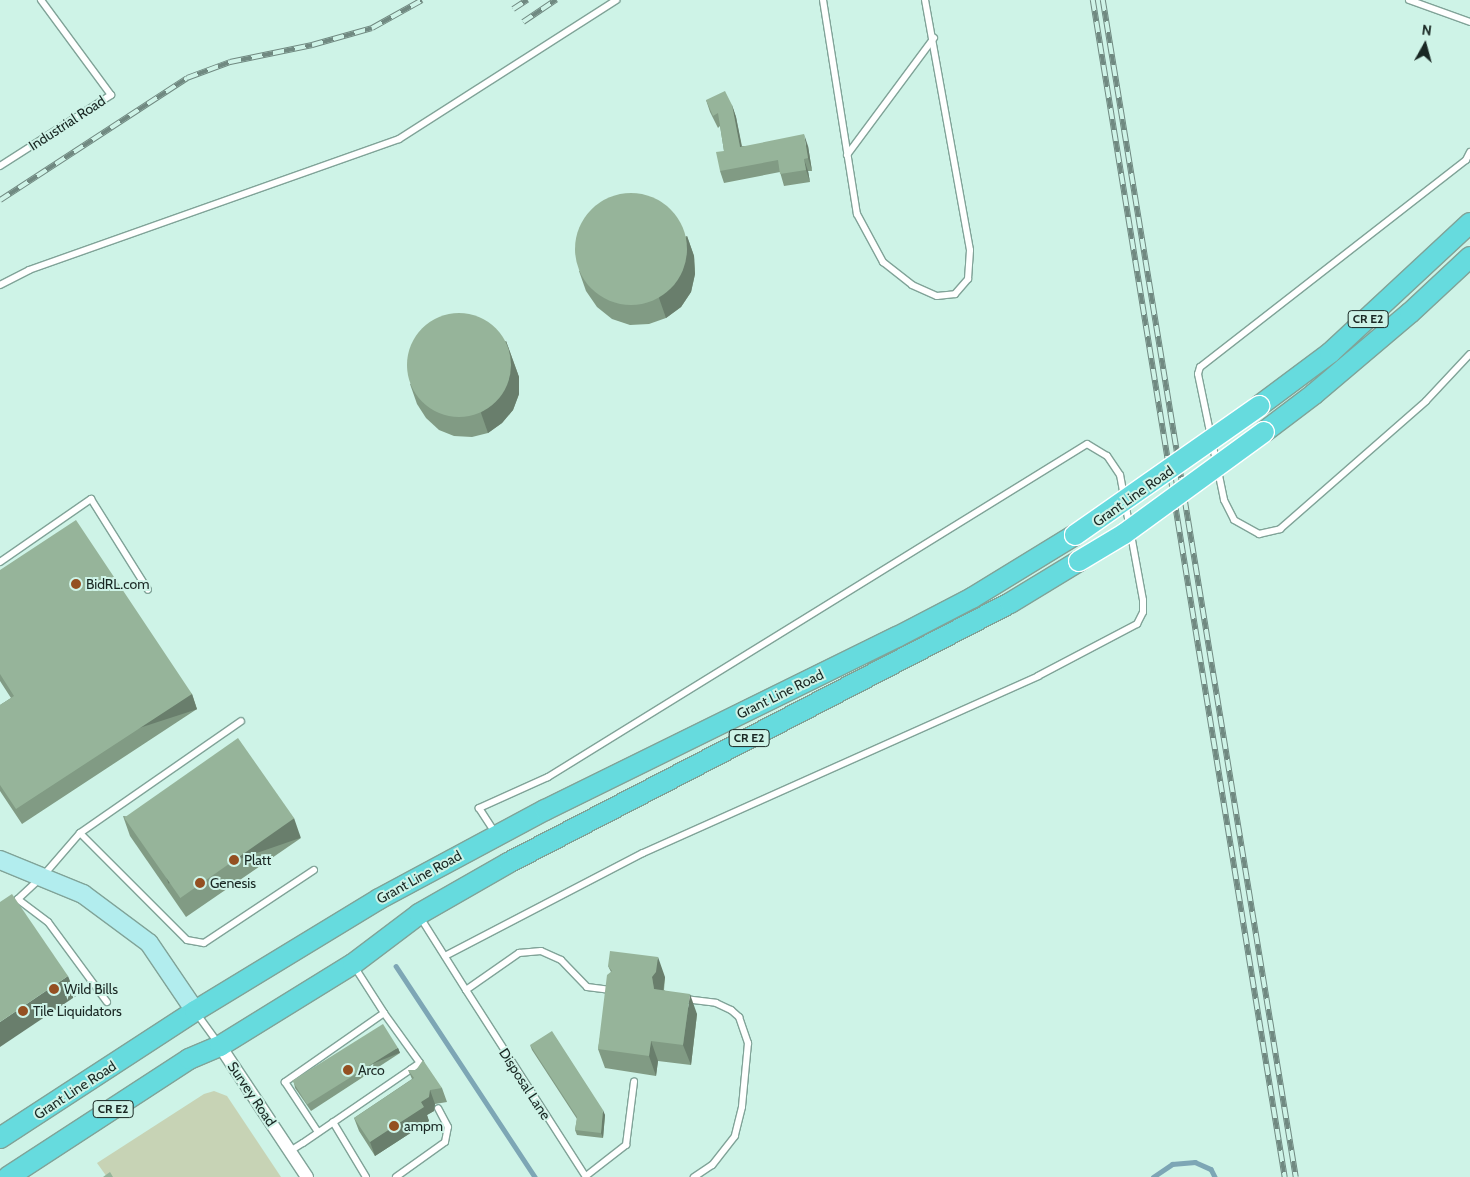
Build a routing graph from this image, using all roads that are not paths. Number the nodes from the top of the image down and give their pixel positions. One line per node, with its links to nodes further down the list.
1 (41, 0): 11 (lane, Industrial Road)
2 (616, 0): 14 (lane)
3 (822, 0): 10 (lane)
4 (925, 0): 8 (lane)
5 (1410, 0): 6 (lane)
6 (1430, 2): 7 (lane)
7 (1470, 22)
8 (934, 38): 10 (lane); 10 (lane)
9 (1470, 152): 15 (lane)
10 (847, 155)
11 (0, 166)
12 (1470, 223): 20 (main road, Grant Line Road / CR E2, bridge)
13 (1470, 257): 24 (main road, Grant Line Road / CR E2, bridge)
14 (0, 285)
15 (1470, 354)
16 (0, 562): 17 (lane)
17 (148, 590)
18 (241, 721): 19 (lane)
19 (80, 833): 22 (lane); 23 (lane)
20 (497, 836): 25 (lane); 31 (main road, Grant Line Road / CR E2)
21 (0, 860): 23 (main road)
22 (314, 870)
23 (42, 877): 30 (lane); 31 (main road)
24 (419, 914): 25 (lane, Disposal Lane); 26 (main road, Grant Line Road / CR E2)
25 (445, 956): 27 (lane, Disposal Lane)
26 (353, 964): 32 (lane); 33 (main road, Grant Line Road / CR E2)
27 (466, 990): 28 (lane); 44 (lane, Disposal Lane)
28 (614, 990)
29 (672, 998): 45 (lane)
30 (106, 1002)
31 (195, 1011): 33 (lane, Survey Road); 38 (main road, Grant Line Road / CR E2)
32 (384, 1013): 36 (lane); 37 (lane)
33 (220, 1046): 39 (street, Survey Road); 40 (main road, Grant Line Road / CR E2)
34 (634, 1082): 44 (lane)
35 (438, 1108): 43 (lane)
36 (333, 1122): 37 (lane); 42 (lane)
37 (318, 1132): 39 (lane)
38 (0, 1138)
39 (290, 1151): 41 (street, Survey Road)
40 (8, 1177)
41 (308, 1177)
42 (366, 1177)
43 (396, 1177)
44 (586, 1177)
45 (694, 1177)

